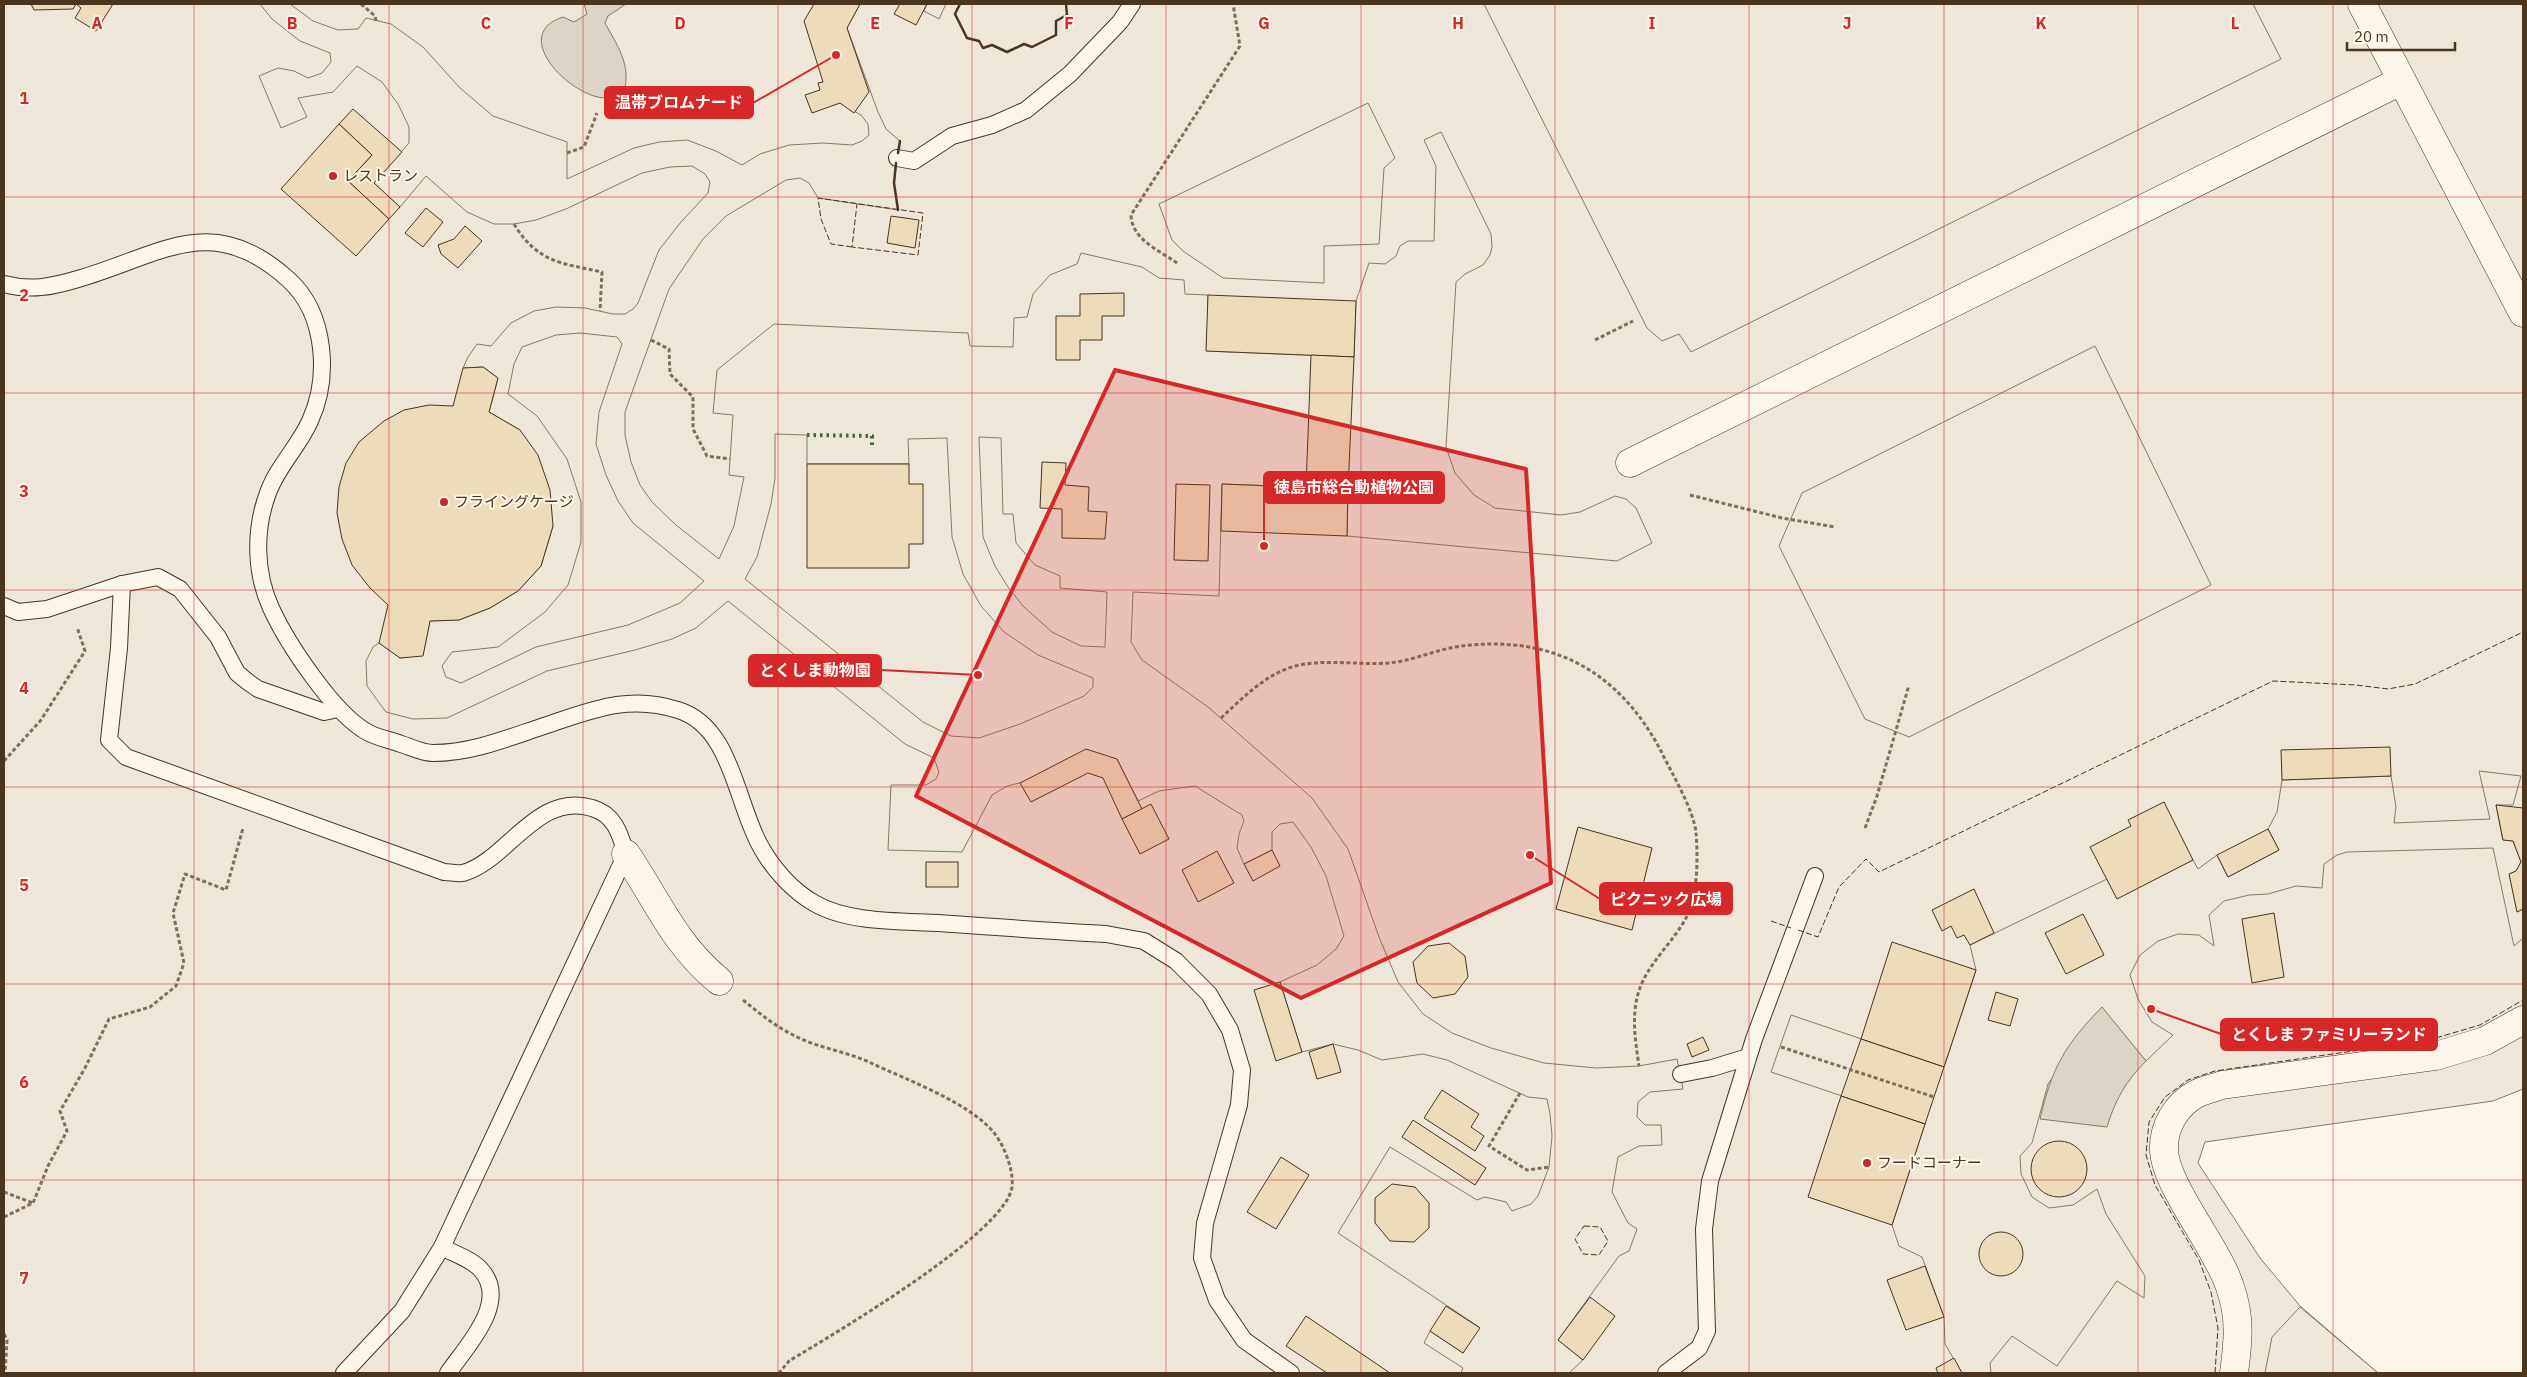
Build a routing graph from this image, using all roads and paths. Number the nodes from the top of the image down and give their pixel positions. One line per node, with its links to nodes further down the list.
1 (361, 4): 5 (path)
2 (1132, 4): 9 (lane)
3 (1233, 4): 11 (path)
4 (2362, 4): 6 (street)
5 (376, 21)
6 (2401, 81): 14 (street); 19 (street)
7 (597, 113): 8 (path)
8 (567, 154)
9 (897, 158)
10 (514, 224): 13 (path)
11 (1177, 263)
12 (4, 284): 26 (lane)
13 (600, 311)
14 (2523, 313)
15 (1633, 322): 17 (path)
16 (652, 340): 18 (path)
17 (1595, 340)
18 (730, 459)
19 (1630, 463)
20 (1690, 495): 21 (path)
21 (1835, 527)
22 (122, 584): 23 (lane); 26 (lane); 29 (lane)
23 (69, 602): 24 (lane); 28 (path)
24 (4, 606)
25 (1909, 685): 30 (path)
26 (338, 709): 51 (lane)
27 (1221, 718): 37 (path)
28 (4, 761)
29 (249, 803): 31 (lane); 43 (path)
30 (1864, 828)
31 (626, 854): 33 (street); 45 (lane)
32 (1815, 876): 35 (lane)
33 (719, 981): 50 (path)
34 (2523, 1020): 53 (street)
35 (1754, 1039): 36 (lane); 40 (path)
36 (1748, 1057): 38 (lane); 52 (lane)
37 (1639, 1066)
38 (1681, 1074)
39 (1520, 1093): 41 (path)
40 (1934, 1097)
41 (1549, 1167)
42 (4, 1192): 43 (path)
43 (33, 1203): 44 (path)
44 (4, 1217)
45 (442, 1247): 48 (lane); 49 (lane)
46 (4, 1334): 47 (path)
47 (5, 1373)
48 (344, 1373)
49 (448, 1373)
50 (779, 1373)
51 (1291, 1373)
52 (1666, 1373)
53 (2234, 1373)

